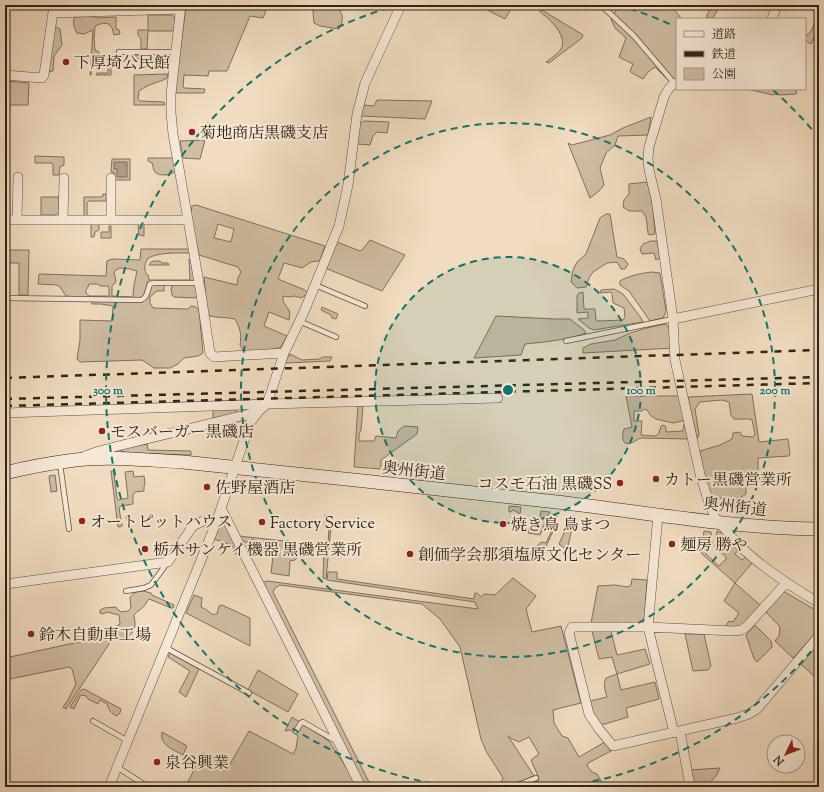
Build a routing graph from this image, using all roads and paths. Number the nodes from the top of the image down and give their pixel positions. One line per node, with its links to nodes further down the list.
1 (401, 5): 20 (street)
2 (601, 5): 10 (lane)
3 (777, 5): 6 (street)
4 (181, 7): 5 (street); 8 (street)
5 (53, 9): 9 (street)
6 (772, 18)
7 (119, 52): 8 (lane)
8 (176, 52): 18 (street)
9 (5, 75)
10 (676, 83): 24 (street)
11 (18, 177): 15 (street)
12 (64, 178): 16 (street)
13 (110, 178): 17 (street)
14 (5, 220): 15 (street)
15 (17, 220): 16 (street)
16 (63, 220): 17 (street)
17 (111, 220): 18 (street)
18 (188, 220): 19 (street)
19 (200, 283): 22 (lane); 28 (street)
20 (315, 285): 23 (lane); 25 (street)
21 (819, 289): 24 (street)
22 (5, 298)
23 (364, 306)
24 (672, 319): 27 (lane); 39 (street)
25 (299, 321): 26 (lane); 28 (street)
26 (336, 337)
27 (566, 341)
28 (284, 353): 30 (street)
29 (498, 398): 30 (street)
30 (267, 404): 31 (street); 32 (street)
31 (258, 412): 33 (street); 35 (street)
32 (5, 413)
33 (75, 460): 34 (main road, 奥州街道); 35 (main road, 奥州街道)
34 (60, 462): 36 (main road, 奥州街道); 41 (lane)
35 (235, 467): 37 (street); 38 (main road, 奥州街道)
36 (5, 473)
37 (221, 508): 40 (street); 56 (street)
38 (658, 515): 39 (main road, 奥州街道); 48 (street)
39 (718, 522): 42 (main road, 奥州街道); 45 (street)
40 (216, 523): 43 (street); 50 (street)
41 (69, 529)
42 (819, 529)
43 (168, 562): 44 (street); 46 (lane)
44 (5, 582)
45 (786, 583): 47 (street); 48 (street)
46 (126, 591)
47 (819, 603)
48 (648, 628): 54 (street); 54 (street)
49 (819, 636): 54 (street)
50 (166, 648): 51 (lane); 55 (street)
51 (249, 693)
52 (93, 721): 55 (lane)
53 (296, 731): 56 (lane)
54 (677, 732): 63 (street)
55 (128, 741): 57 (street)
56 (338, 742): 61 (street)
57 (117, 767): 59 (street); 60 (lane)
58 (536, 778): 62 (lane)
59 (109, 787)
60 (148, 787)
61 (361, 787)
62 (513, 787)
63 (693, 787)

